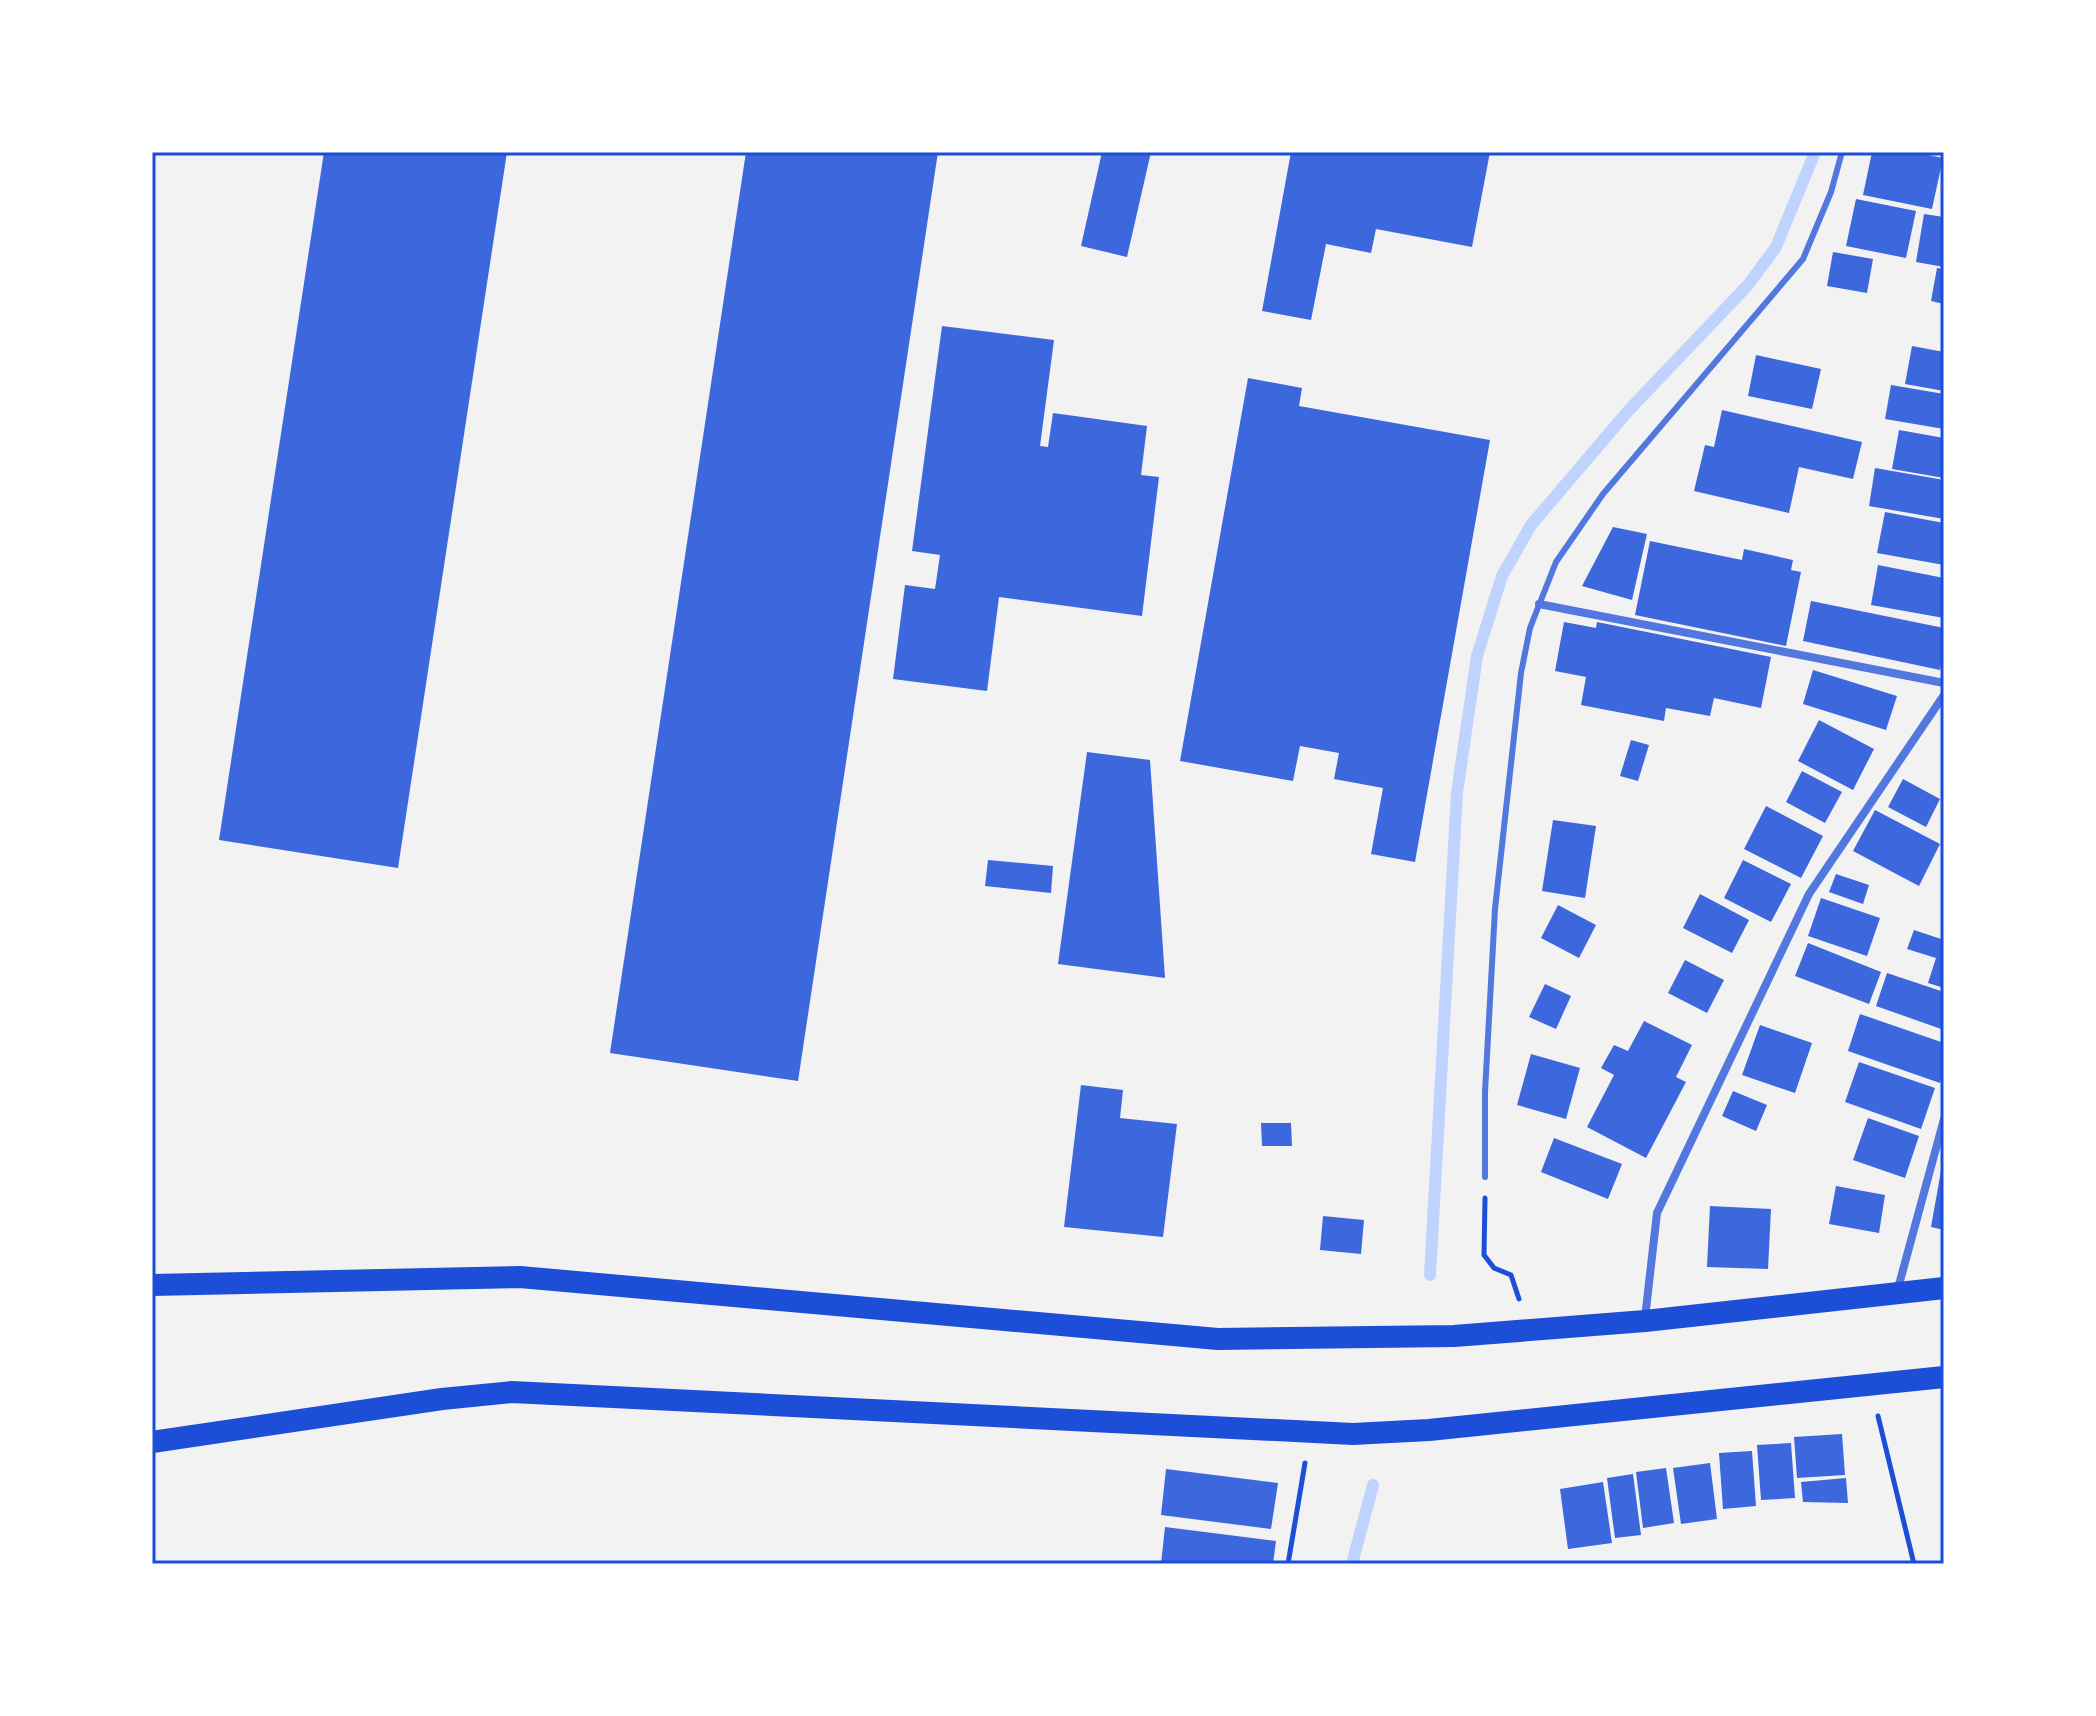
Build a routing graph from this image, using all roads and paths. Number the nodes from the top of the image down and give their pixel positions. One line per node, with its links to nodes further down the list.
1 (1842, 152): 2 (lane)
2 (1539, 604): 3 (street); 6 (lane)
3 (1944, 683)
4 (1944, 695): 10 (street)
5 (1944, 1119): 9 (street)
6 (1485, 1177): 11 (path)
7 (152, 1285): 11 (highway)
8 (1944, 1288): 9 (highway)
9 (1897, 1292): 10 (highway)
10 (1645, 1321): 11 (highway)
11 (1529, 1330)
12 (1944, 1377): 13 (highway)
13 (1870, 1384): 14 (highway); 17 (path)
14 (1311, 1433): 15 (highway); 16 (path)
15 (152, 1442)
16 (1288, 1564)
17 (1914, 1564)

